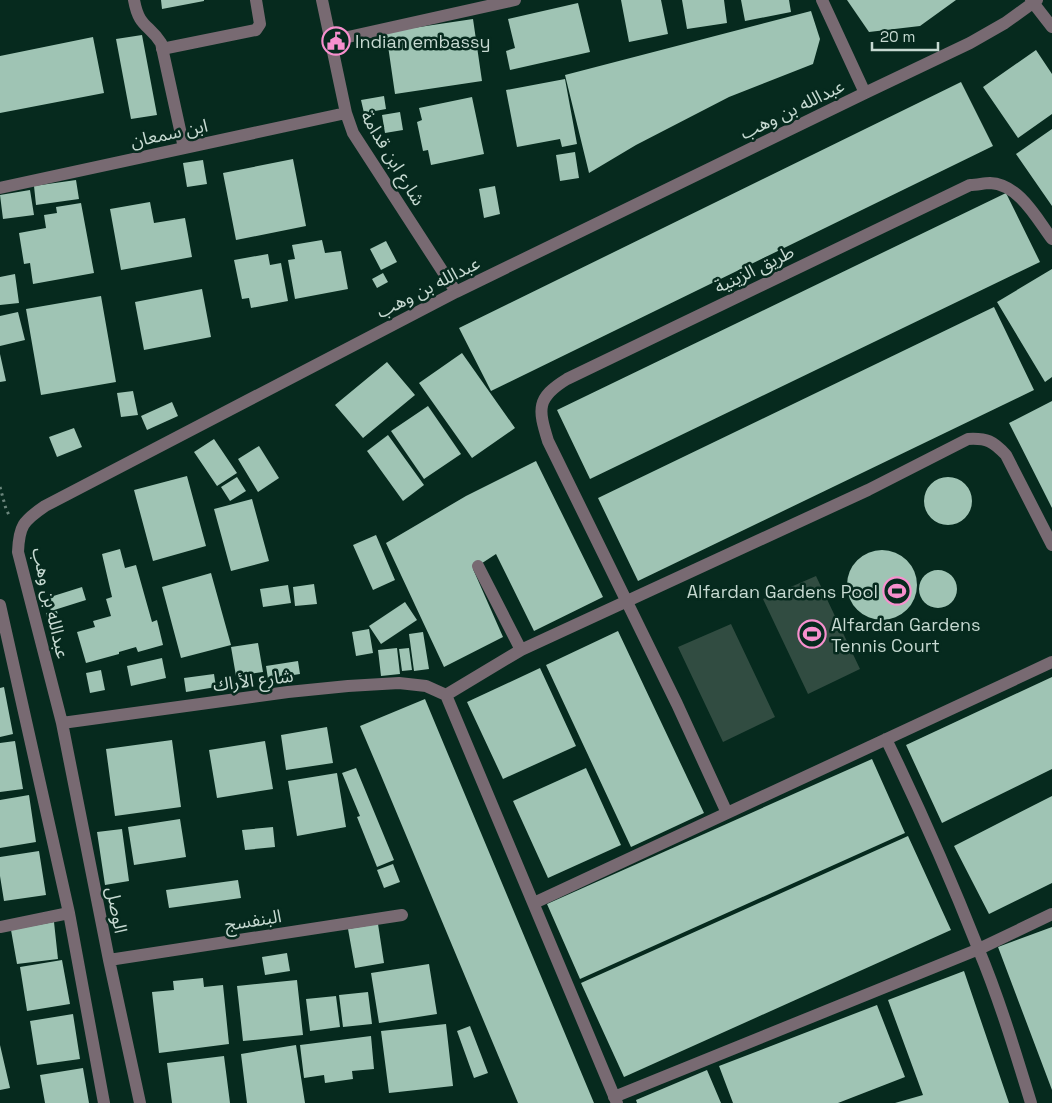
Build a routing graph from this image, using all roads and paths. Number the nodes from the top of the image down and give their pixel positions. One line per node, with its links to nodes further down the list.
1 (134, 0): 9 (street)
2 (256, 0): 9 (street)
3 (322, 0): 8 (street, شارع ابن قدامة)
4 (516, 0): 8 (street)
5 (822, 0): 10 (street)
6 (1034, 1): 7 (street); 10 (street, عبدالله بن وهب)
7 (1052, 27)
8 (330, 41): 11 (street, شارع ابن قدامة)
9 (162, 50): 12 (street)
10 (865, 93): 15 (street, عبدالله بن وهب)
11 (346, 113): 12 (street, ابن سمعان); 15 (street, شارع ابن قدامة)
12 (184, 148): 13 (street, ابن سمعان)
13 (0, 188)
14 (1052, 239): 20 (street, طريق الزينية)
15 (456, 292): 17 (street, عبدالله بن وهب)
16 (0, 487): 17 (path)
17 (19, 533): 26 (street, عبدالله بن وهب)
18 (1052, 545): 20 (street)
19 (478, 566): 23 (street)
20 (625, 602): 23 (street); 28 (street)
21 (0, 605): 22 (street)
22 (3, 636): 30 (street)
23 (521, 650): 25 (street)
24 (1052, 662): 27 (street)
25 (446, 695): 26 (street, شارع الأراك); 29 (street)
26 (62, 723): 35 (street, الوصل)
27 (886, 738): 28 (street); 34 (street)
28 (727, 813): 29 (street)
29 (534, 903): 36 (street)
30 (69, 912): 33 (street); 37 (street)
31 (1052, 914): 34 (street)
32 (402, 915): 35 (street, البنفسج)
33 (0, 926)
34 (979, 949): 36 (street); 39 (street)
35 (110, 960): 38 (street, الوصل)
36 (616, 1100)
37 (104, 1103)
38 (140, 1103)
39 (1031, 1103)

